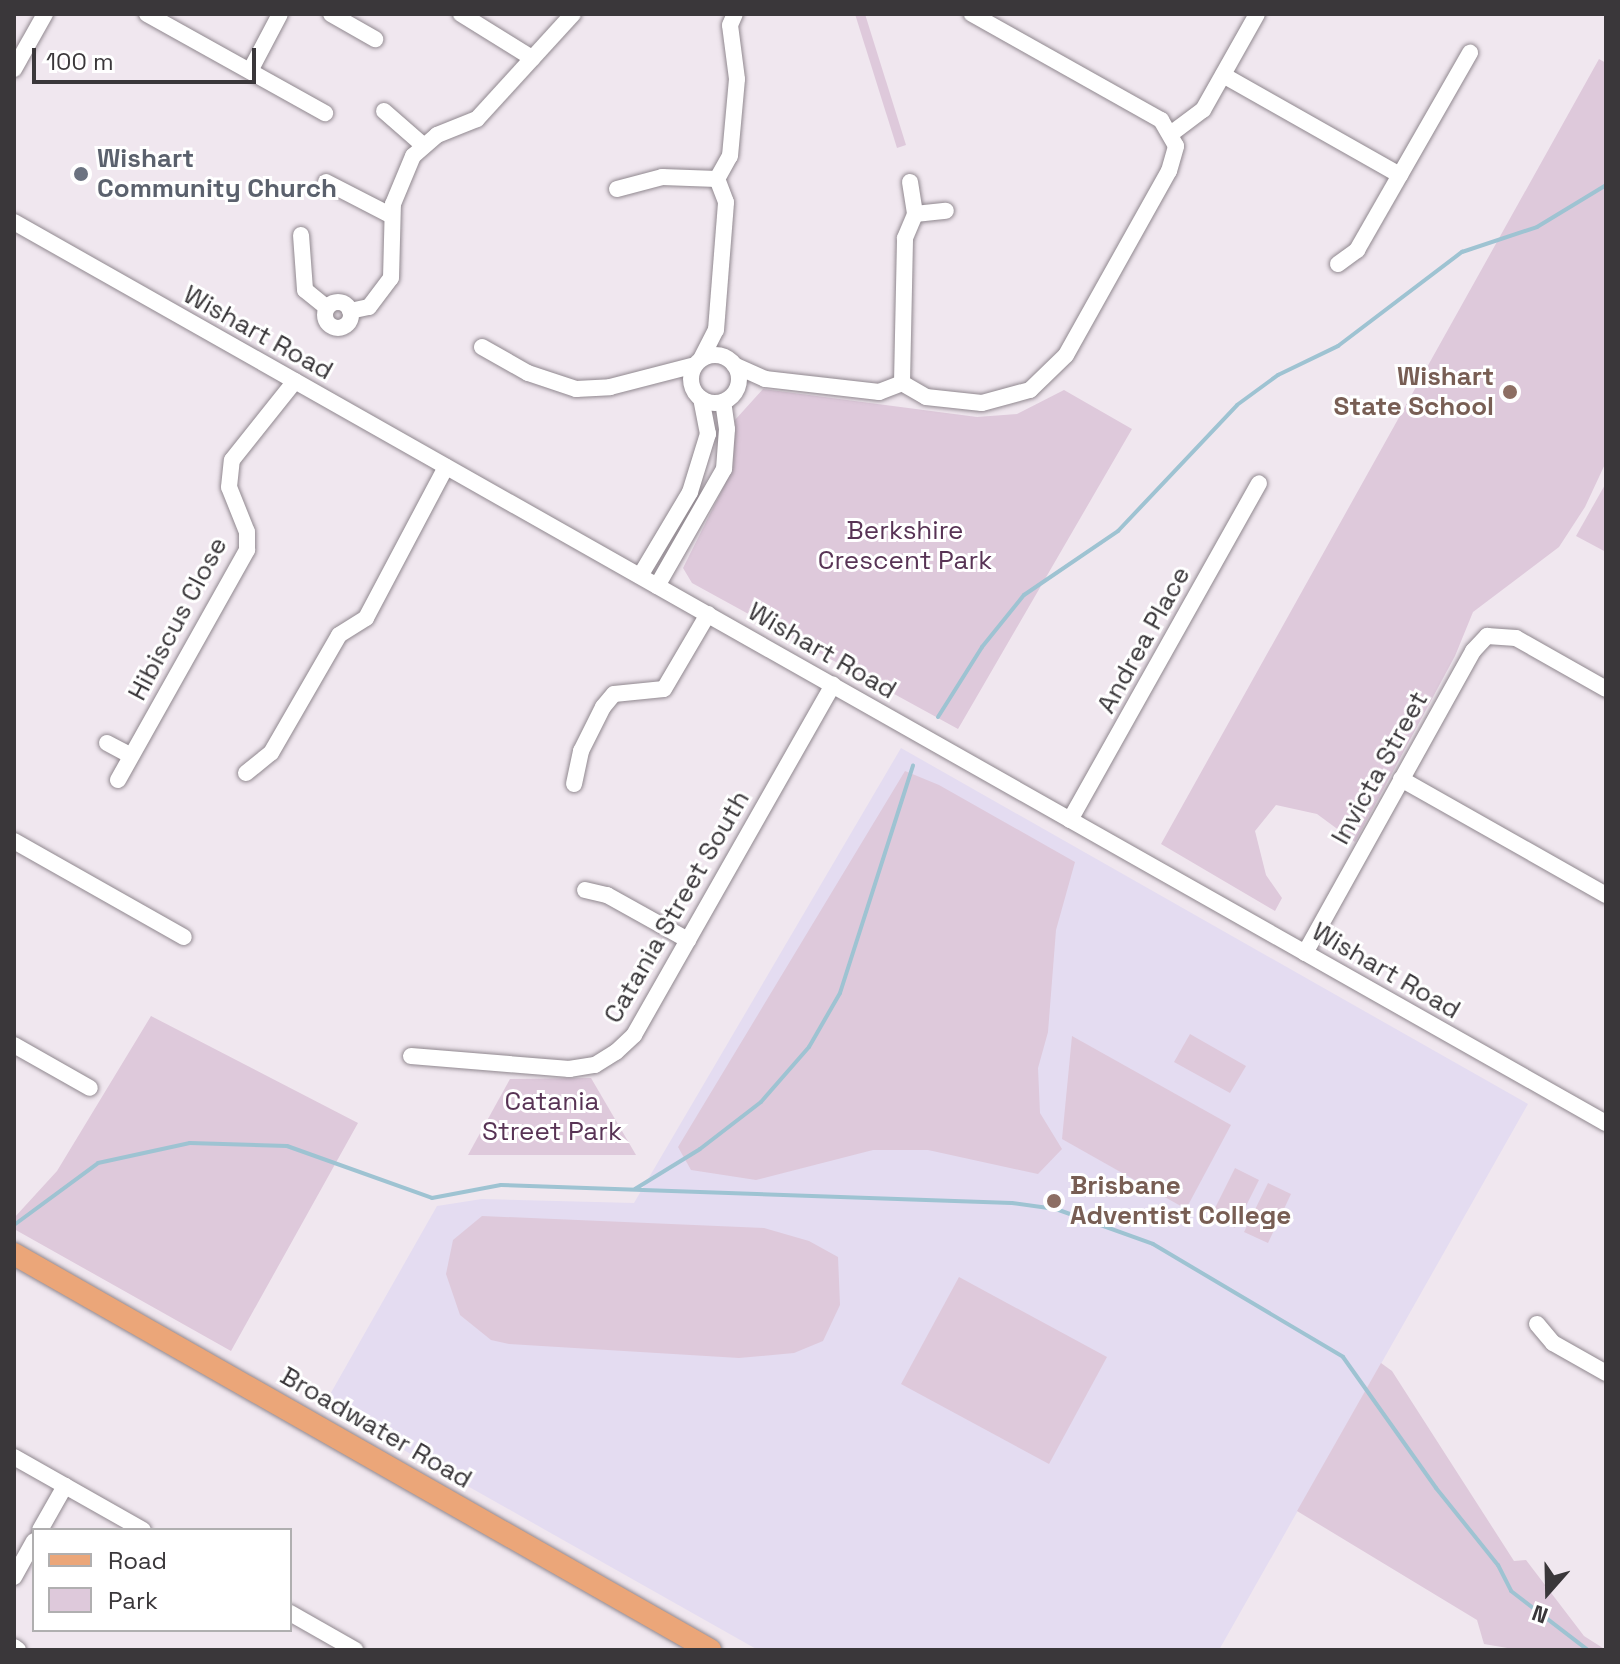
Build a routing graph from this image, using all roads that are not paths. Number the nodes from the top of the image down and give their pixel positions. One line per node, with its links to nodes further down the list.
1 (45, 14): 13 (street)
2 (147, 14): 14 (street)
3 (280, 14): 14 (street)
4 (331, 14): 10 (street)
5 (461, 14): 12 (street)
6 (573, 14): 12 (street)
7 (735, 14): 21 (street)
8 (972, 14): 18 (street)
9 (1257, 14): 15 (street)
10 (375, 39)
11 (1470, 53): 20 (street)
12 (532, 58): 19 (street)
13 (14, 69)
14 (250, 71): 17 (street)
15 (1223, 75): 18 (street); 20 (street)
16 (384, 111): 19 (street)
17 (325, 113)
18 (1172, 133): 38 (street)
19 (423, 145): 27 (street)
20 (1400, 175): 30 (street)
21 (717, 179): 24 (street); 31 (street)
22 (326, 182): 27 (street)
23 (910, 182): 26 (street)
24 (617, 189)
25 (946, 211): 26 (street)
26 (915, 214): 38 (street)
27 (392, 216): 29 (street)
28 (14, 222): 37 (street, Wishart Road)
29 (301, 235)
30 (1338, 264)
31 (716, 330): 33 (street); 34 (street)
32 (482, 347): 35 (street)
33 (730, 361): 34 (street); 36 (street); 39 (street)
34 (698, 362): 35 (street); 40 (street)
35 (663, 375): 40 (street)
36 (765, 379): 38 (street); 39 (street)
37 (295, 381): 42 (street, Wishart Road); 50 (street, Hibiscus Close)
38 (902, 383)
39 (737, 390): 41 (street)
40 (696, 394): 41 (street); 44 (street)
41 (723, 402): 45 (street)
42 (446, 467): 44 (street, Wishart Road); 51 (street)
43 (1259, 483): 55 (street, Andrea Place)
44 (640, 576): 45 (street, Wishart Road)
45 (657, 586): 46 (street, Wishart Road)
46 (708, 614): 47 (street, Wishart Road); 54 (street)
47 (833, 685): 55 (street, Wishart Road); 60 (street, Catania Street South)
48 (1606, 689): 52 (street, Invicta Street)
49 (107, 743): 50 (street)
50 (131, 756): 53 (street, Hibiscus Close)
51 (246, 773)
52 (1401, 779): 58 (street); 61 (street, Invicta Street)
53 (118, 780)
54 (574, 784)
55 (1070, 820): 61 (street, Wishart Road)
56 (14, 841): 59 (street)
57 (585, 890): 60 (street)
58 (1606, 895)
59 (184, 937)
60 (688, 940): 63 (street, Catania Street South)
61 (1305, 953): 65 (street, Wishart Road)
62 (14, 1045): 64 (street)
63 (411, 1056)
64 (90, 1088)
65 (1606, 1123)
66 (14, 1254): 77 (main road, Broadwater Road)
67 (1537, 1324): 68 (street)
68 (1606, 1373)
69 (14, 1457): 70 (street)
70 (65, 1486): 71 (street); 72 (street)
71 (41, 1528)
72 (139, 1528)
73 (32, 1545): 74 (street)
74 (14, 1577)
75 (292, 1614): 76 (street)
76 (355, 1650)
77 (710, 1650)

